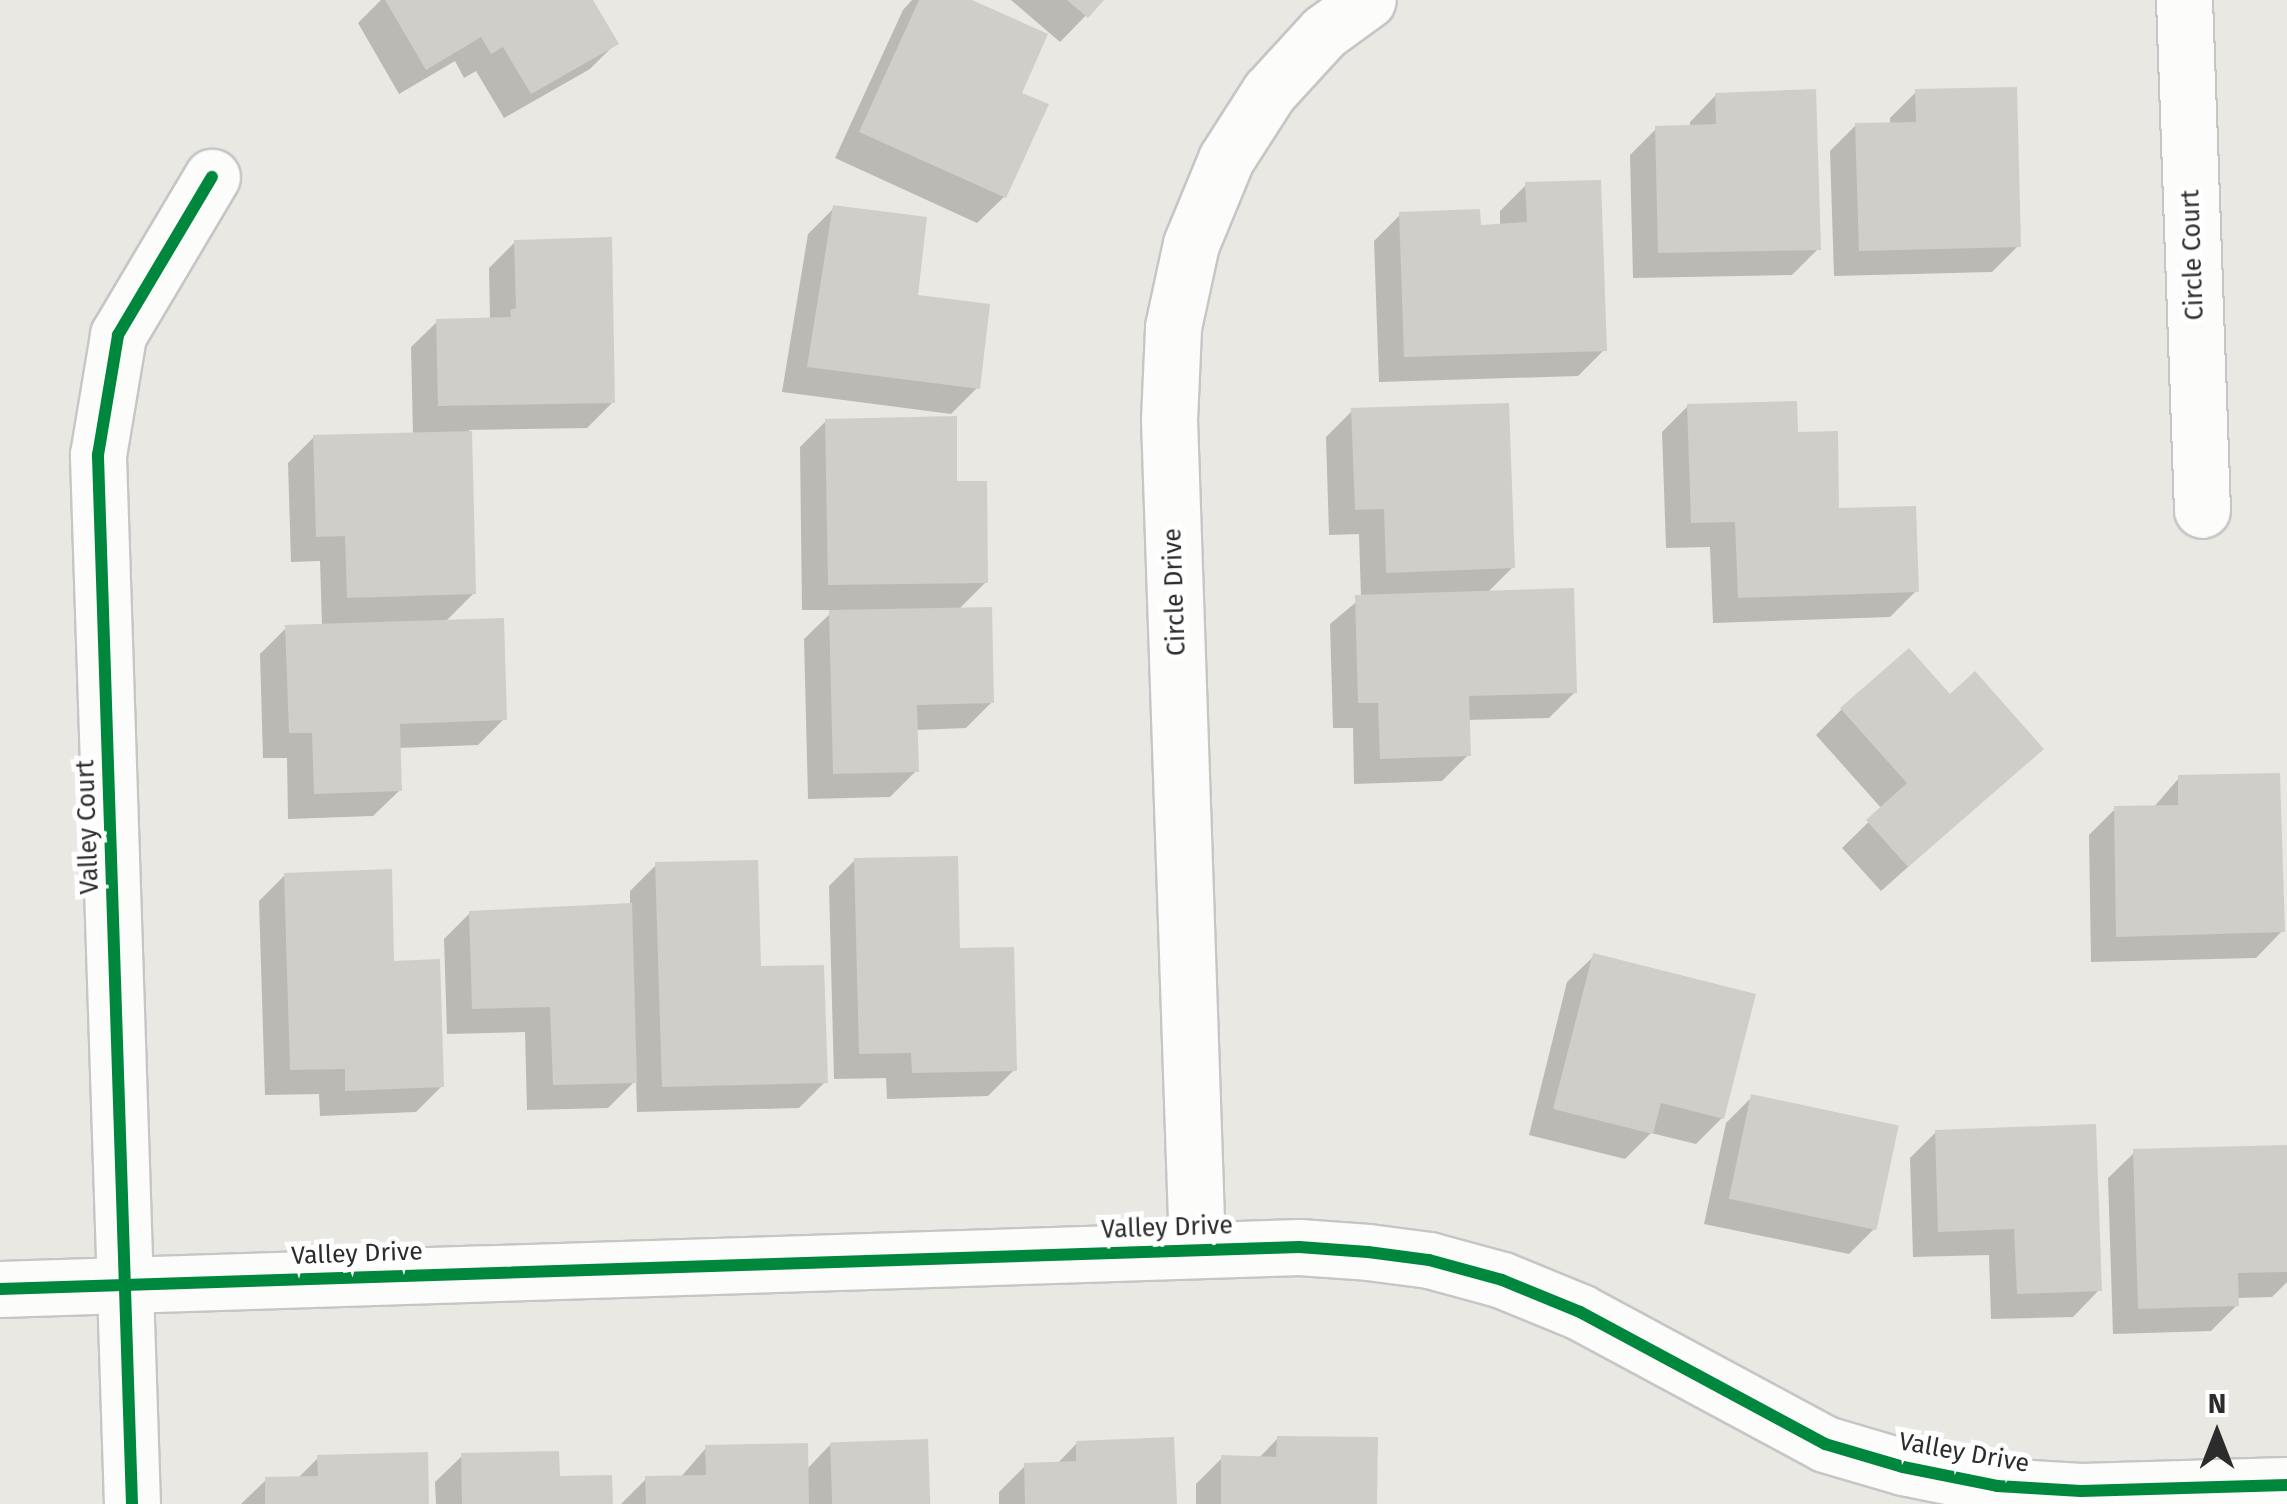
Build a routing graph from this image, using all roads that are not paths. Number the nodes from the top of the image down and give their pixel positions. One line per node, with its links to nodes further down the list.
1 (1368, 0): 5 (street, Circle Drive)
2 (2184, 0): 4 (street, Circle Court)
3 (212, 176): 6 (street, Valley Court)
4 (2202, 510)
5 (1197, 1250): 6 (street, Valley Drive); 8 (street, Valley Drive)
6 (127, 1284): 7 (street, Valley Drive); 9 (street, Valley Court)
7 (0, 1289)
8 (2287, 1486)
9 (132, 1504)

